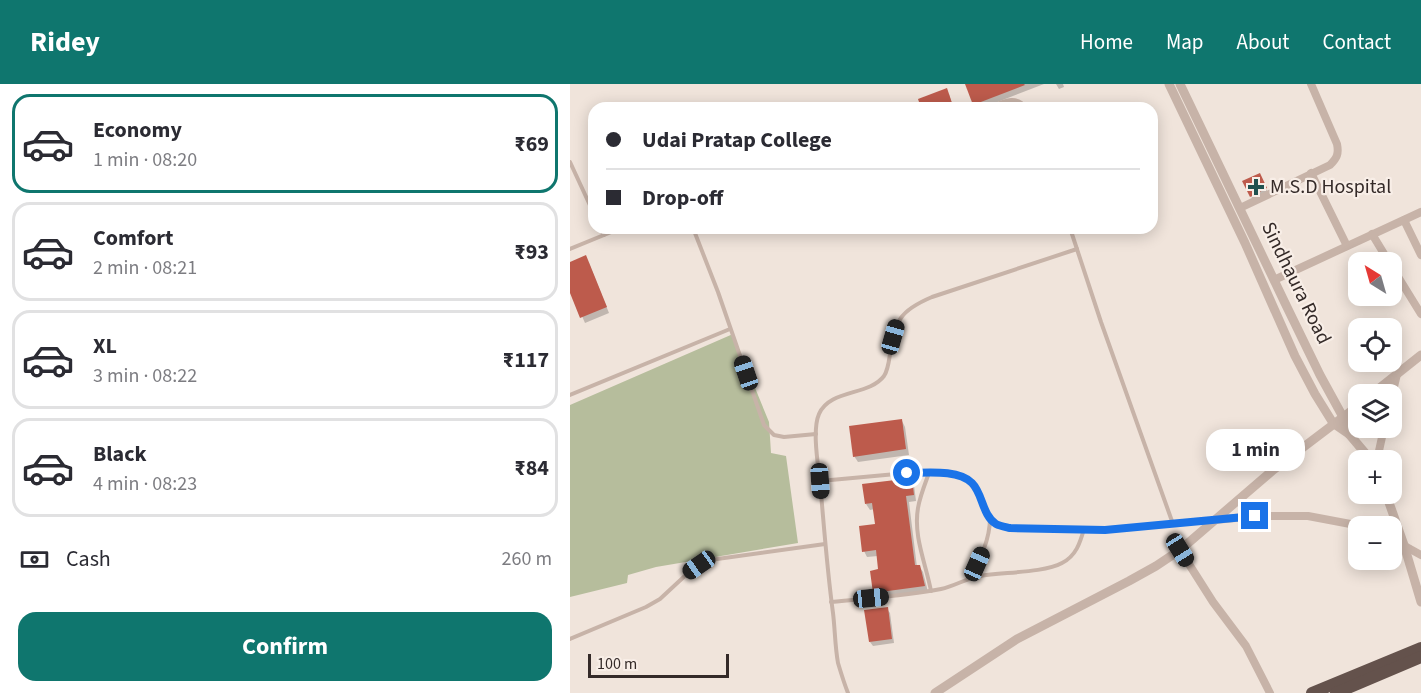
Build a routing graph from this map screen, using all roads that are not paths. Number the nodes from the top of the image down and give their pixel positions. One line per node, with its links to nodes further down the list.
1 (1169, 84): 32 (street)
2 (1180, 84): 9 (street, Sindhaura Road)
3 (1311, 84): 7 (street)
4 (1005, 102): 5 (lane)
5 (1022, 102)
6 (570, 162): 8 (lane)
7 (1311, 173): 9 (street); 16 (street)
8 (588, 201)
9 (1240, 208): 21 (street, Sindhaura Road)
10 (1421, 212): 11 (street)
11 (1404, 220): 14 (street); 20 (street)
12 (695, 234): 24 (lane)
13 (1072, 234): 18 (lane)
14 (1372, 234): 16 (street); 19 (street)
15 (604, 235): 17 (lane)
16 (1347, 246): 21 (street)
17 (570, 249)
18 (1077, 249): 35 (lane); 43 (lane)
19 (1383, 252)
20 (1421, 255)
21 (1274, 280): 31 (street, Sindhaura Road)
22 (1402, 283): 23 (street)
23 (1421, 314)
24 (731, 329): 29 (lane); 35 (lane)
25 (1421, 355): 26 (street)
26 (1397, 374): 27 (street); 28 (street)
27 (1384, 384)
28 (1395, 384)
29 (570, 395)
30 (1348, 413): 31 (street)
31 (1343, 417): 32 (street); 33 (street, Sindhaura Road)
32 (1334, 423): 34 (street); 42 (street)
33 (1348, 431)
34 (1348, 433)
35 (816, 434): 39 (lane)
36 (1352, 438): 37 (street, Sindhaura Road)
37 (1363, 450)
38 (929, 473): 39 (lane); 41 (lane); 51 (lane)
39 (820, 481): 46 (lane)
40 (1390, 504): 47 (street)
41 (990, 518): 45 (lane); 50 (lane)
42 (1215, 520): 43 (lane); 44 (street); 48 (street)
43 (1173, 524): 45 (lane)
44 (1348, 524)
45 (1084, 530): 50 (lane)
46 (825, 544): 52 (lane); 54 (lane)
47 (1404, 545): 49 (street); 53 (street)
48 (1180, 550): 57 (street); 60 (street)
49 (1421, 555)
50 (970, 579): 51 (lane)
51 (931, 591): 52 (lane)
52 (831, 602): 58 (lane)
53 (1421, 602)
54 (570, 639)
55 (1421, 648): 61 (highway)
56 (1421, 657): 62 (highway)
57 (950, 689): 59 (street)
58 (848, 693)
59 (935, 693)
60 (1270, 693)
61 (1312, 693)
62 (1336, 693)

